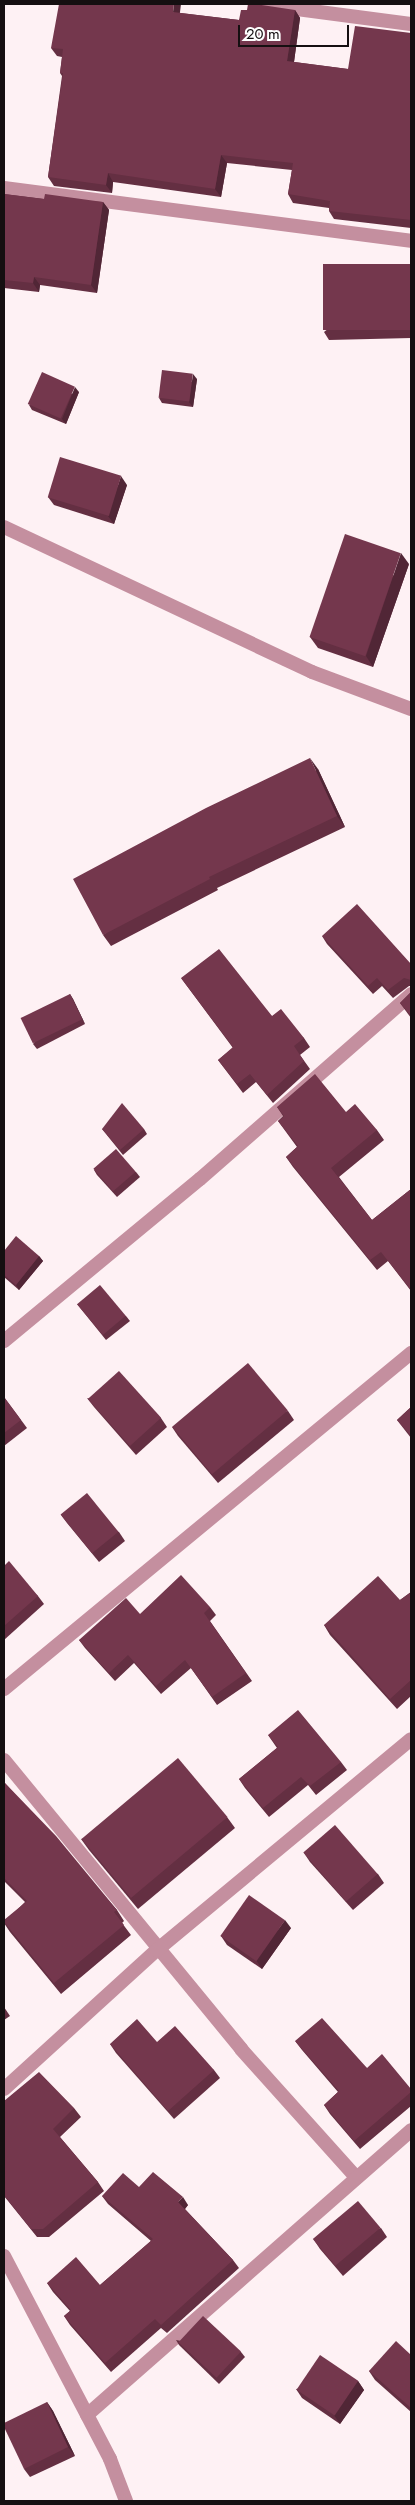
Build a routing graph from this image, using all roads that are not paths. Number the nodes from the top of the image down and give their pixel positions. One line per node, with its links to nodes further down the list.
1 (259, 4): 2 (street)
2 (411, 24)
3 (4, 188): 4 (street)
4 (411, 241)
5 (4, 527): 6 (street)
6 (411, 708)
7 (411, 994): 8 (street)
8 (4, 1341)
9 (411, 1353): 10 (street)
10 (4, 1689)
11 (411, 1739): 13 (street)
12 (4, 1760): 13 (street)
13 (157, 1950): 14 (street); 16 (street)
14 (4, 2089)
15 (411, 2130): 16 (street)
16 (356, 2177): 18 (street)
17 (4, 2256): 18 (street)
18 (87, 2415): 19 (street)
19 (126, 2501)

